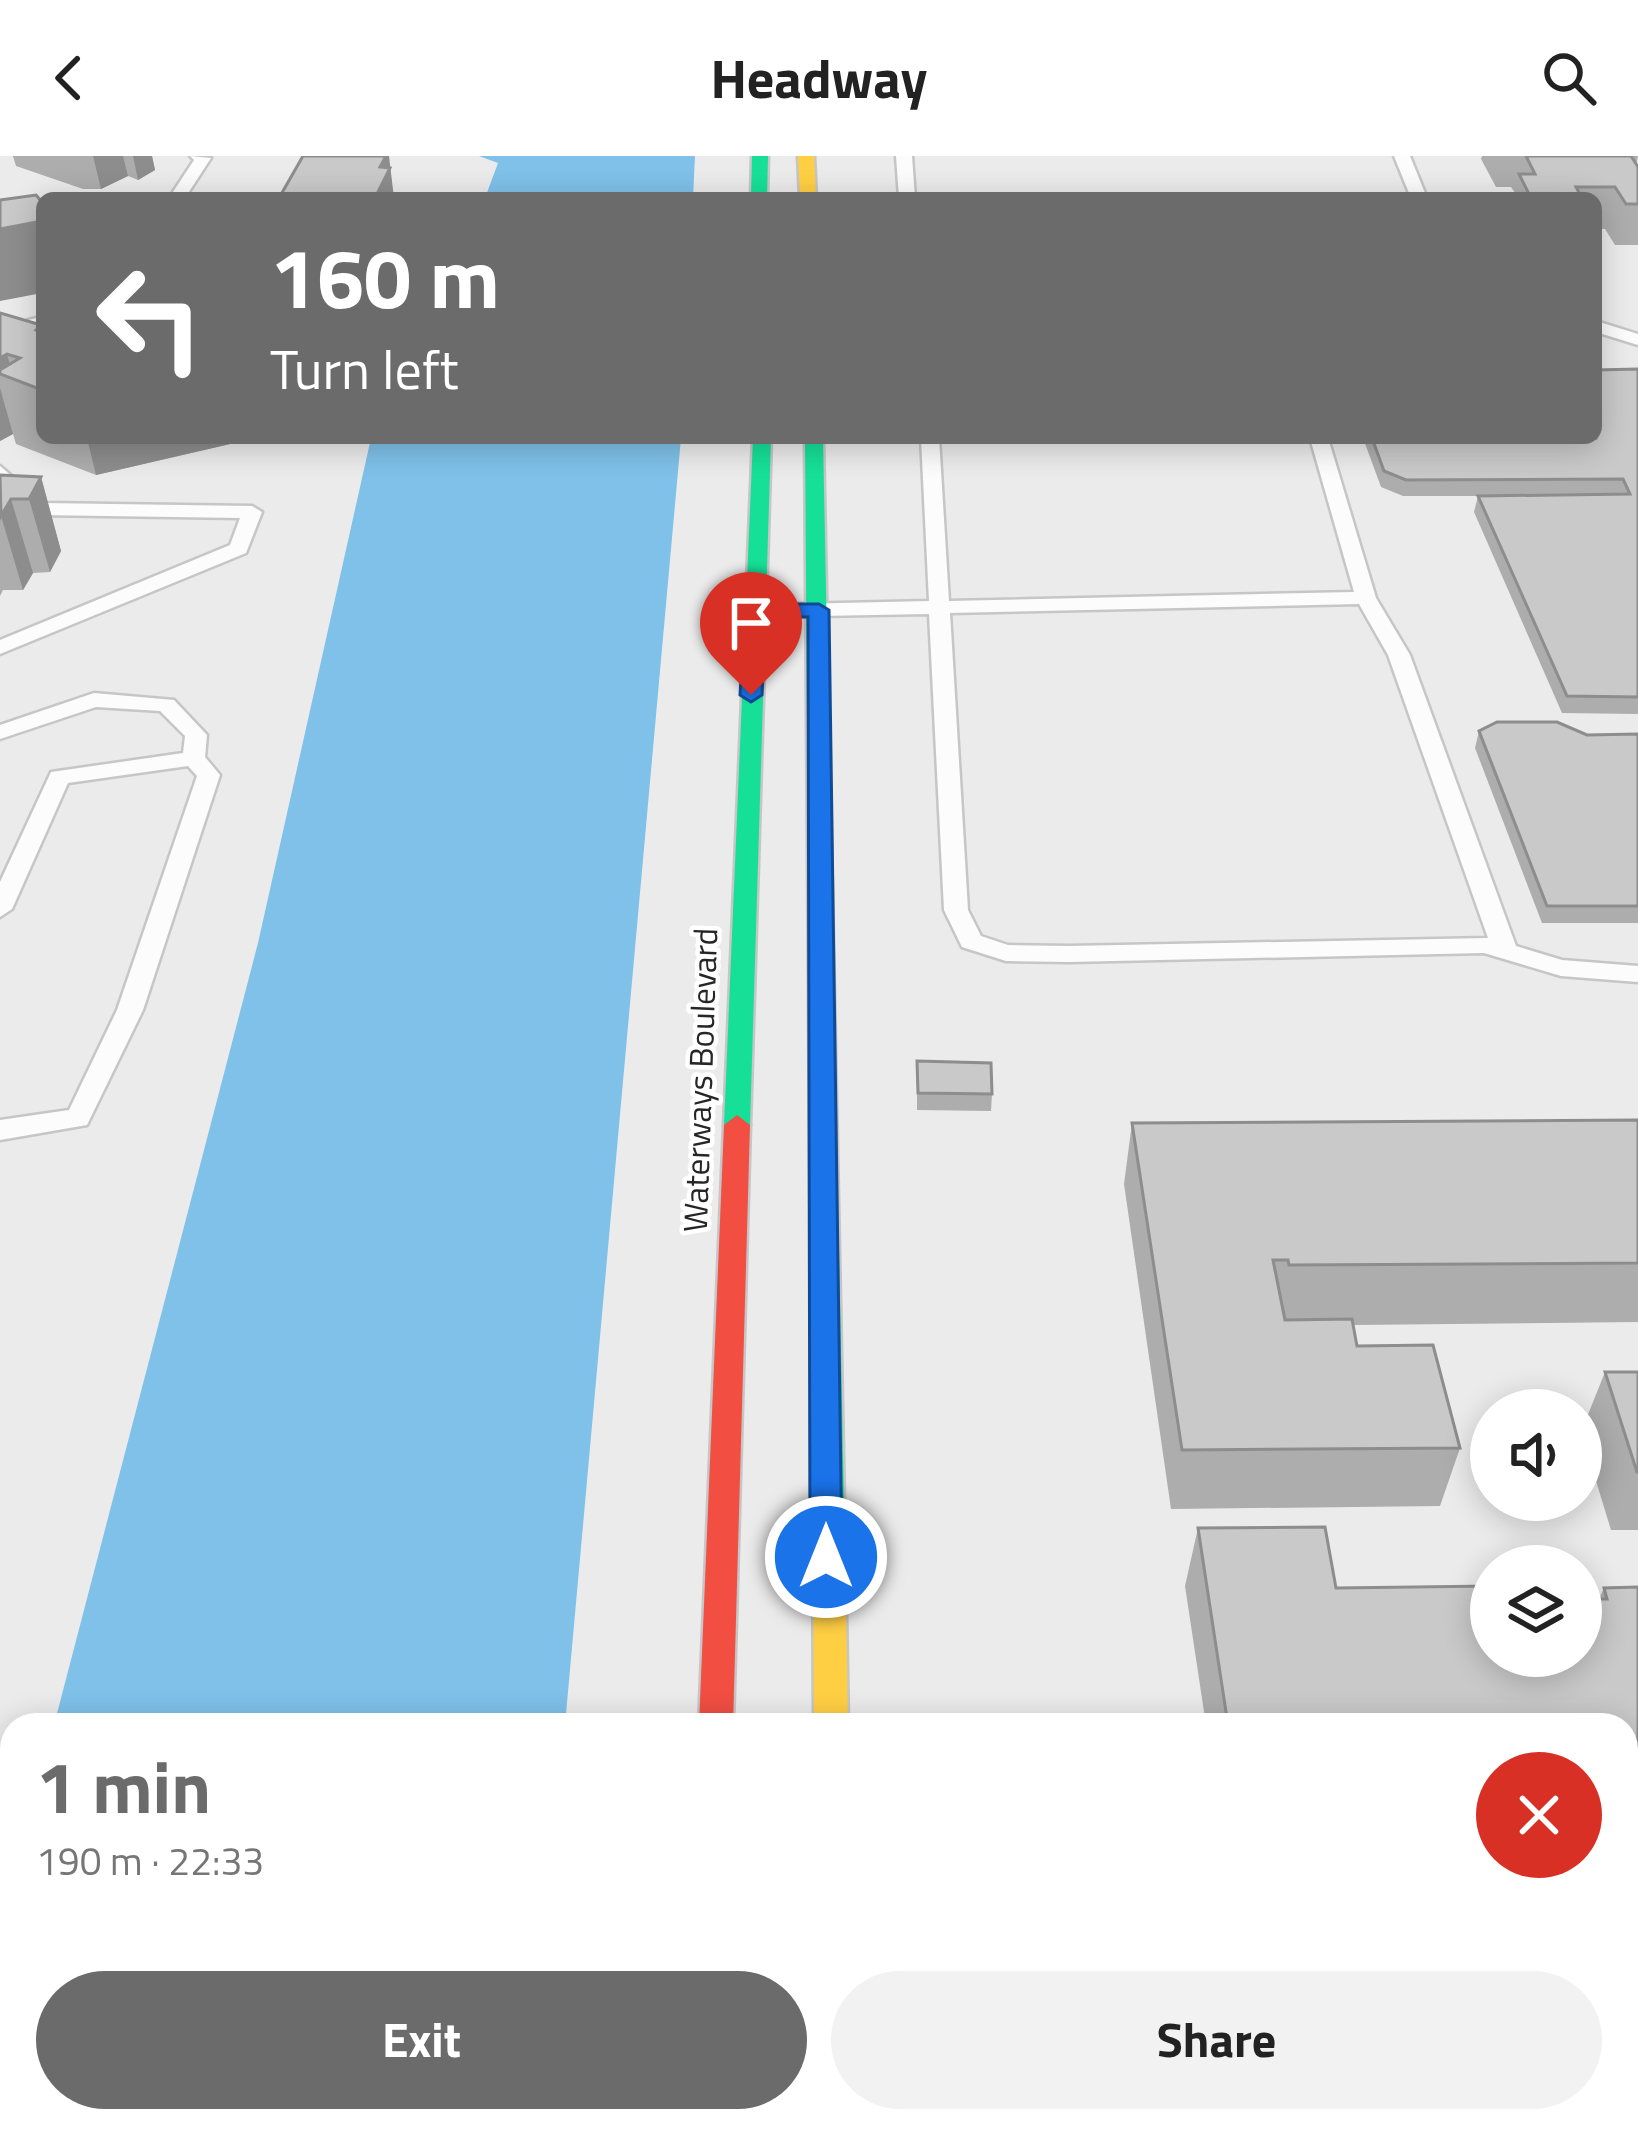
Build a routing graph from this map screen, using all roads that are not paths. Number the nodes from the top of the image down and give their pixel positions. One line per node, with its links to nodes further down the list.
1 (198, 156): 6 (lane)
2 (760, 156): 7 (street)
3 (806, 156): 8 (street)
4 (904, 156): 9 (lane)
5 (1402, 156): 10 (lane)
6 (181, 192)
7 (759, 192)
8 (808, 192)
9 (907, 192)
10 (1417, 192)
11 (36, 324): 14 (lane)
12 (1602, 328): 13 (lane)
13 (1638, 340)
14 (36, 348)
15 (762, 444): 23 (street, Waterways Boulevard)
16 (814, 444): 22 (street)
17 (930, 444): 21 (lane)
18 (1321, 444): 20 (lane)
19 (0, 472): 24 (lane)
20 (1366, 598): 21 (lane); 28 (lane)
21 (942, 607): 22 (lane); 28 (lane)
22 (819, 610): 23 (lane); 32 (street)
23 (755, 611): 31 (street, Waterways Boulevard)
24 (0, 648)
25 (0, 732): 26 (lane)
26 (194, 758): 27 (lane); 30 (lane)
27 (0, 909)
28 (1504, 950): 29 (lane)
29 (1638, 974)
30 (0, 1130)
31 (716, 1713)
32 (831, 1713)

